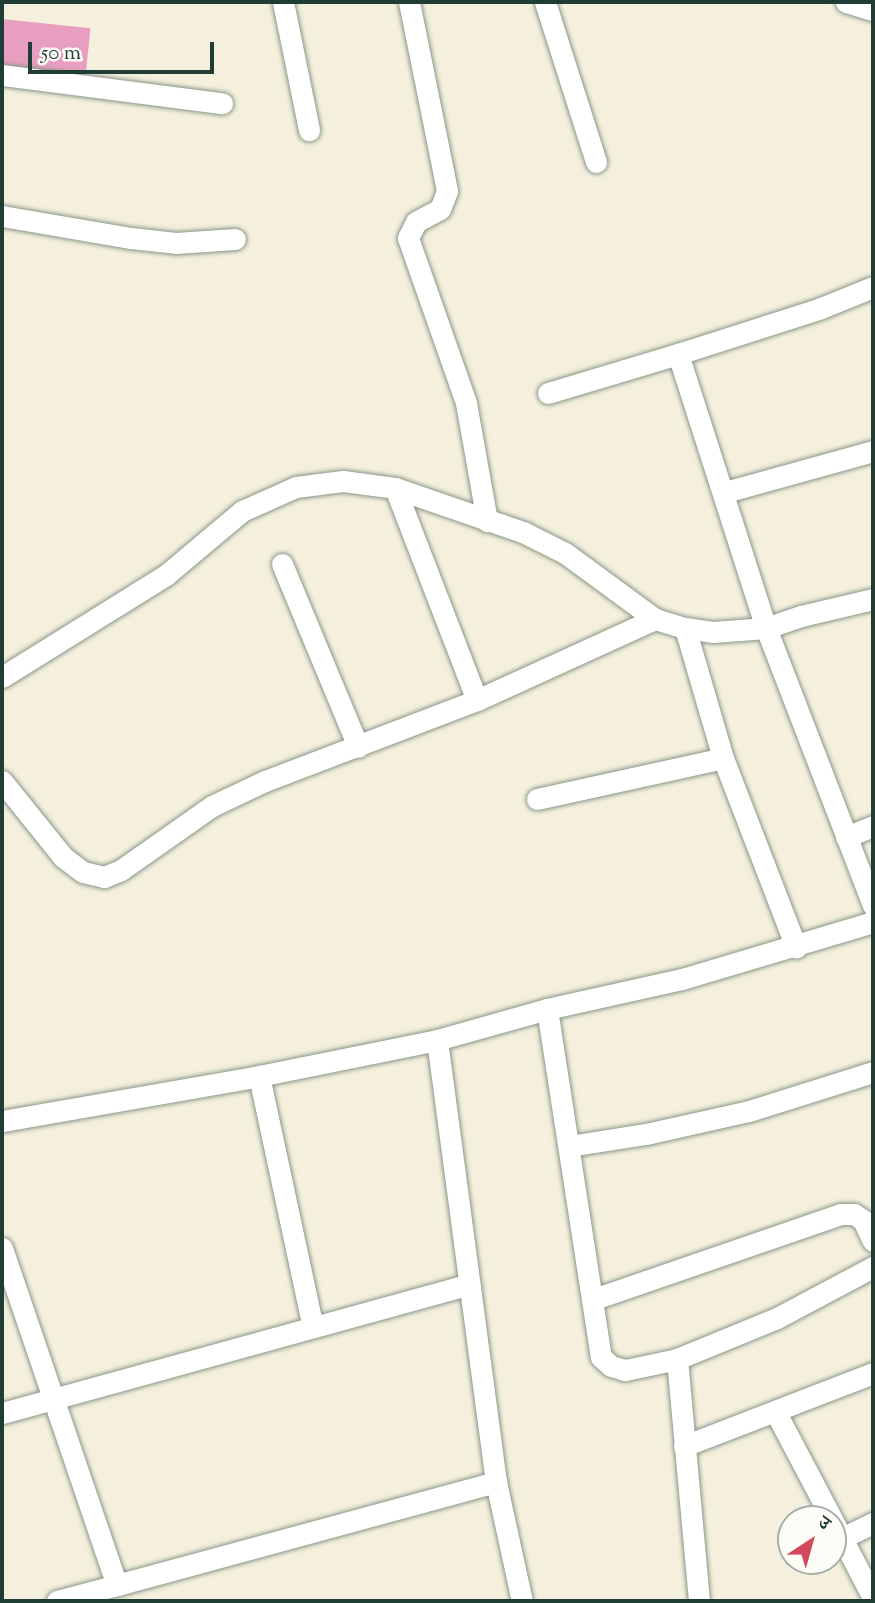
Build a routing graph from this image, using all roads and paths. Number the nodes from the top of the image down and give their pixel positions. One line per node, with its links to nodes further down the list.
1 (283, 2): 8 (street)
2 (408, 2): 18 (street)
3 (545, 2): 9 (street)
4 (846, 2): 5 (street)
5 (873, 10)
6 (2, 75): 7 (street)
7 (222, 103)
8 (309, 130)
9 (596, 162)
10 (2, 216): 11 (street)
11 (235, 239)
12 (873, 287): 13 (street)
13 (678, 354): 14 (street); 17 (street)
14 (548, 393)
15 (873, 451): 17 (street)
16 (395, 488): 18 (street); 24 (street); 25 (street)
17 (725, 492): 23 (street)
18 (487, 521): 21 (street)
19 (282, 564): 26 (street)
20 (873, 600): 23 (street)
21 (655, 619): 22 (street); 25 (street)
22 (685, 628): 23 (street); 27 (street)
23 (766, 628): 31 (street)
24 (2, 677)
25 (477, 700): 26 (street)
26 (358, 747): 28 (street)
27 (723, 758): 29 (street); 34 (street)
28 (2, 781)
29 (537, 799)
30 (873, 826): 31 (street)
31 (846, 837): 32 (street)
32 (873, 906)
33 (873, 922): 34 (street)
34 (796, 947): 35 (street)
35 (547, 1009): 36 (street); 40 (street)
36 (437, 1040): 38 (street); 44 (street)
37 (873, 1072): 40 (street)
38 (258, 1076): 39 (street); 46 (street)
39 (2, 1122)
40 (569, 1146): 45 (street)
41 (873, 1241): 45 (street)
42 (2, 1248): 49 (street)
43 (873, 1267): 47 (street)
44 (470, 1284): 46 (street); 53 (street)
45 (594, 1299): 47 (street)
46 (313, 1327): 49 (street)
47 (677, 1359): 52 (street)
48 (873, 1373): 50 (street)
49 (52, 1397): 51 (street); 58 (street)
50 (775, 1411): 52 (street); 54 (street)
51 (2, 1413)
52 (684, 1446): 62 (street)
53 (495, 1482): 58 (street); 61 (street)
54 (825, 1505)
55 (873, 1523): 56 (street)
56 (847, 1525)
57 (847, 1547): 59 (street)
58 (117, 1585): 60 (street)
59 (873, 1598)
60 (57, 1601)
61 (522, 1601)
62 (699, 1601)

